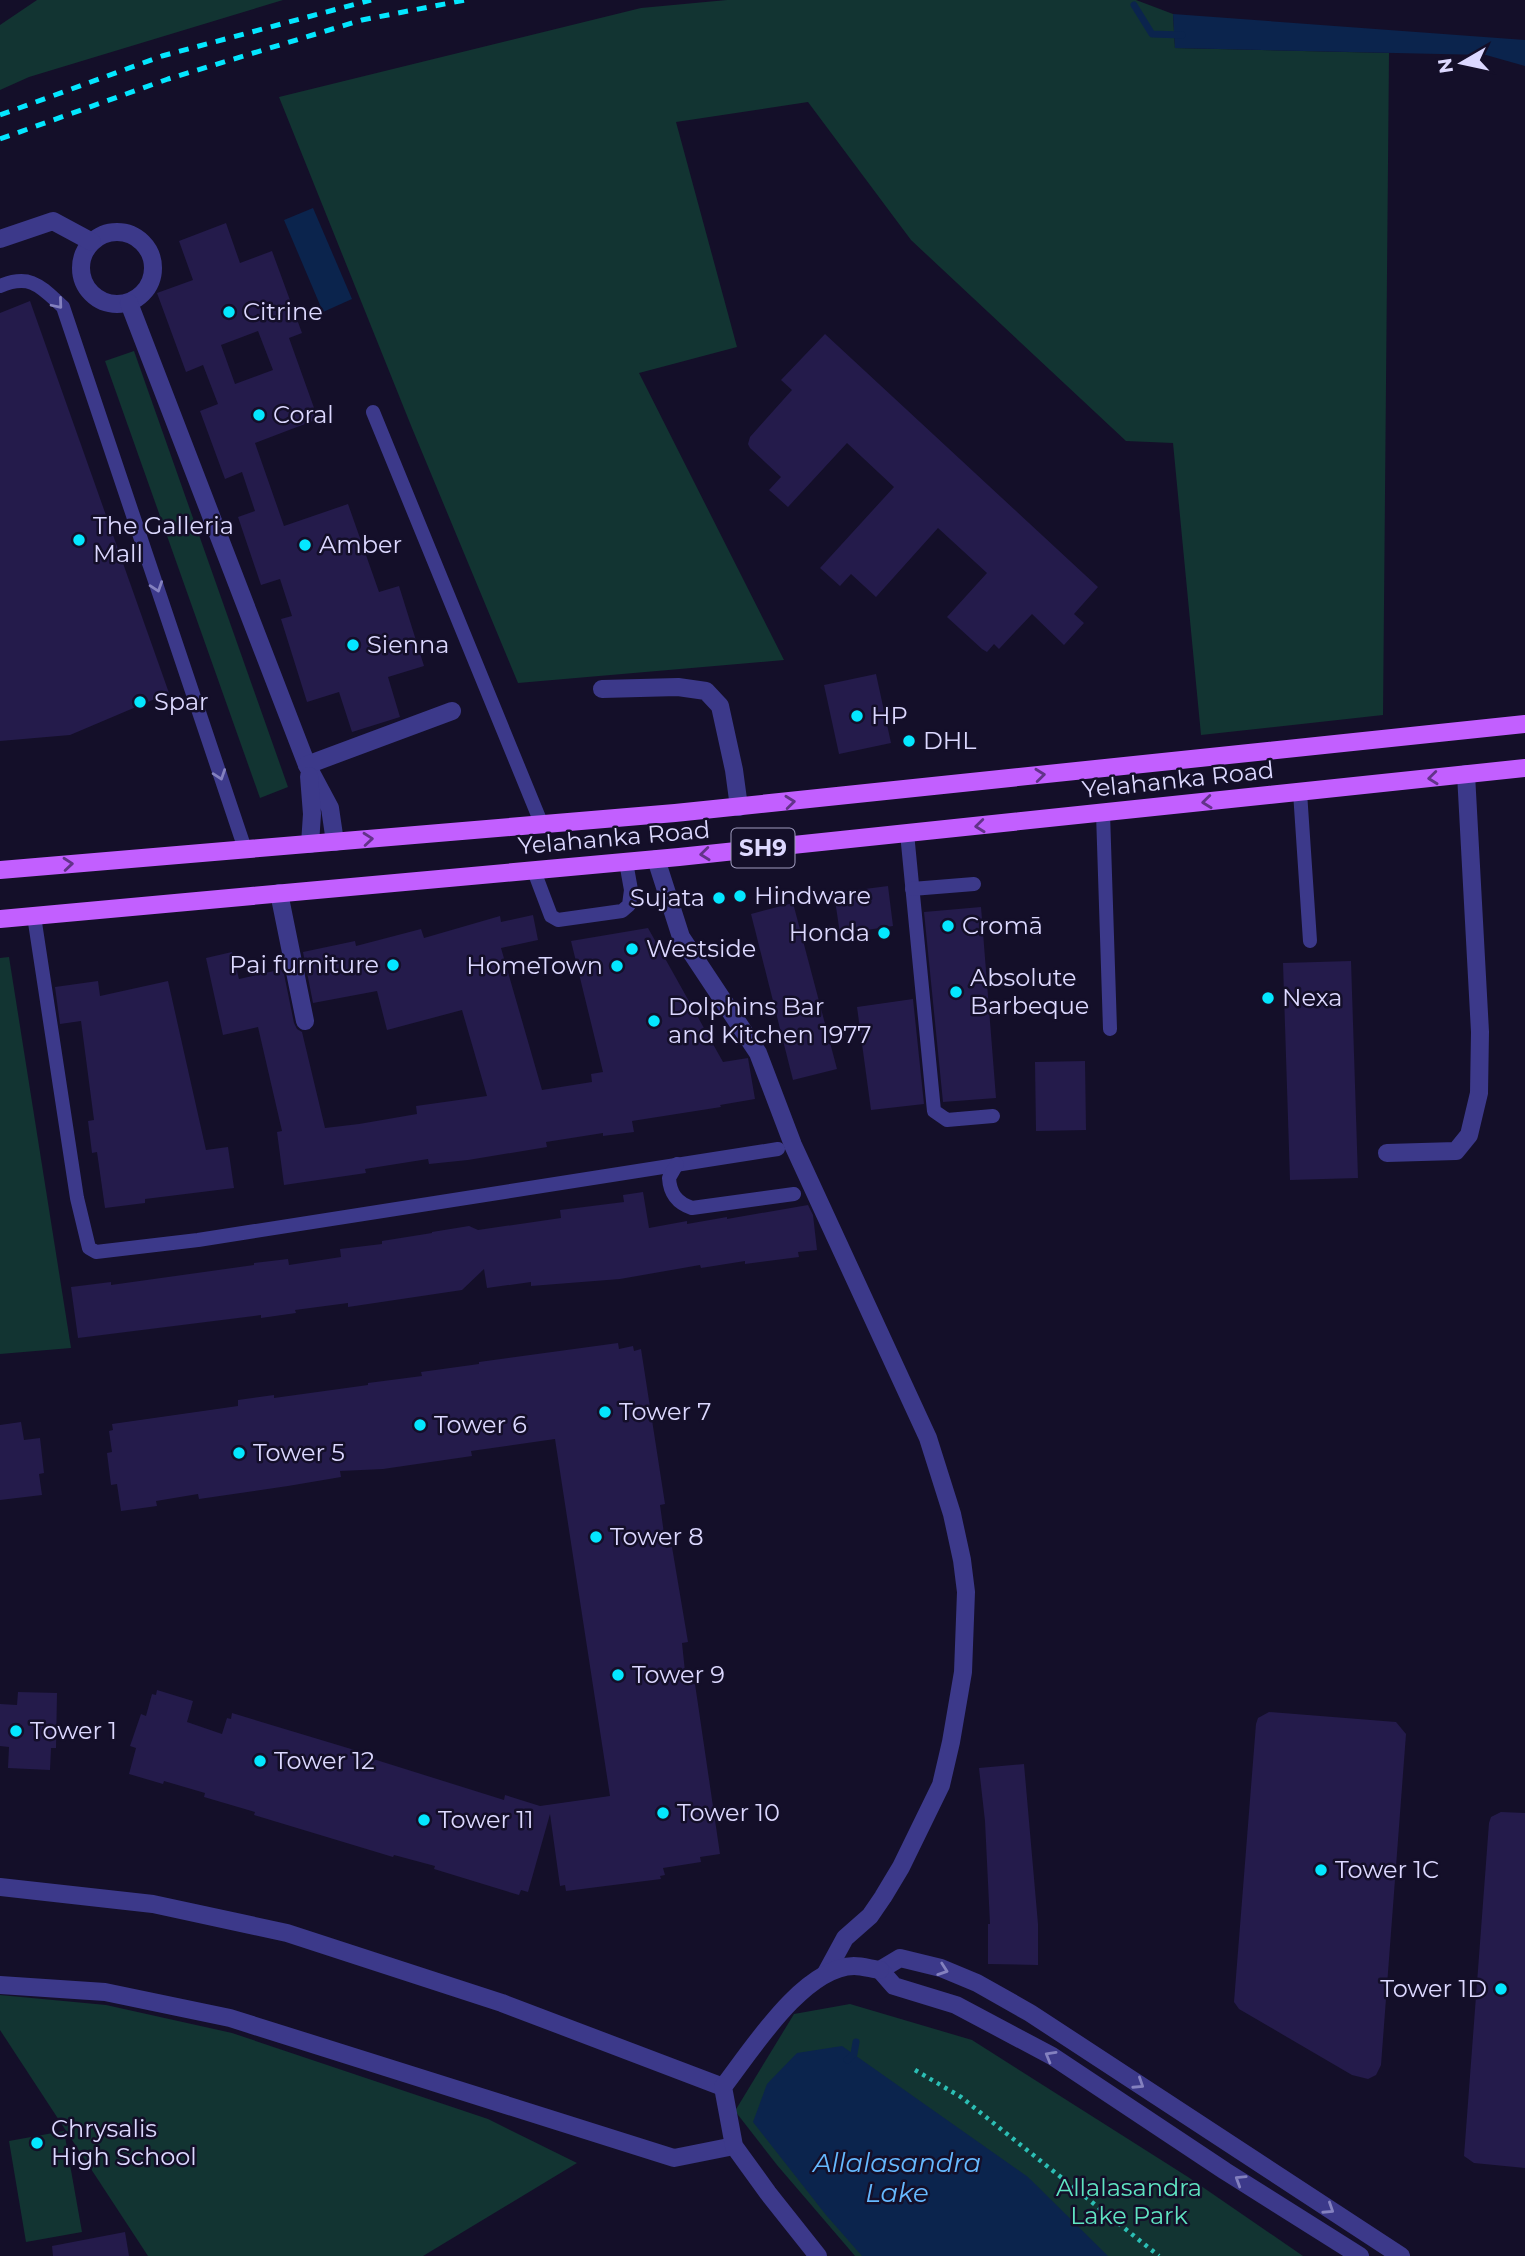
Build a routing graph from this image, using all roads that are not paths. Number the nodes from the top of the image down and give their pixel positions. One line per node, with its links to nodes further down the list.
1 (0, 239): 2 (street)
2 (92, 242): 4 (street); 4 (street)
3 (0, 286): 19 (lane, one-way to 19)
4 (129, 303): 9 (street)
5 (373, 412): 15 (lane)
6 (602, 689): 13 (street)
7 (452, 711): 9 (street)
8 (1525, 724): 13 (main road, Yelahanka Road / SH9, one-way to 8)
9 (307, 765): 17 (street); 18 (street)
10 (1525, 768): 11 (main road, Yelahanka Road / SH9)
11 (1466, 774): 12 (main road, Yelahanka Road / SH9, one-way to 12); 34 (street)
12 (1300, 792): 14 (main road, Yelahanka Road / SH9, one-way to 14); 29 (lane)
13 (738, 807): 15 (main road, Yelahanka Road / SH9)
14 (1103, 813): 16 (main road, Yelahanka Road / SH9, one-way to 16); 31 (lane)
15 (542, 825): 17 (main road, Yelahanka Road / SH9, one-way to 15)
16 (907, 833): 20 (main road, Yelahanka Road / SH9, one-way to 20); 25 (lane)
17 (335, 842): 18 (main road, Yelahanka Road / SH9)
18 (310, 844): 19 (main road, Yelahanka Road / SH9)
19 (245, 849): 22 (main road, Yelahanka Road / SH9, one-way to 19)
20 (656, 859): 21 (main road, Yelahanka Road / SH9); 39 (street)
21 (626, 862): 23 (main road, Yelahanka Road / SH9); 23 (lane)
22 (0, 870)
23 (534, 871): 26 (main road, Yelahanka Road / SH9)
24 (974, 884): 25 (lane)
25 (912, 889): 32 (lane)
26 (279, 893): 27 (main road, Yelahanka Road / SH9); 30 (street)
27 (34, 916): 28 (main road, Yelahanka Road / SH9); 35 (lane)
28 (0, 919)
29 (1310, 941)
30 (306, 1021)
31 (1110, 1029)
32 (993, 1116)
33 (778, 1149): 35 (lane)
34 (1387, 1153)
35 (677, 1164): 36 (lane)
36 (794, 1194)
37 (0, 1887): 41 (street)
38 (880, 1970): 39 (street); 44 (street, one-way to 38); 45 (street, one-way to 45)
39 (826, 1973): 41 (street)
40 (0, 1985): 42 (street)
41 (723, 2087): 42 (street)
42 (734, 2146): 43 (street)
43 (818, 2256)
44 (1360, 2256)
45 (1401, 2256)

